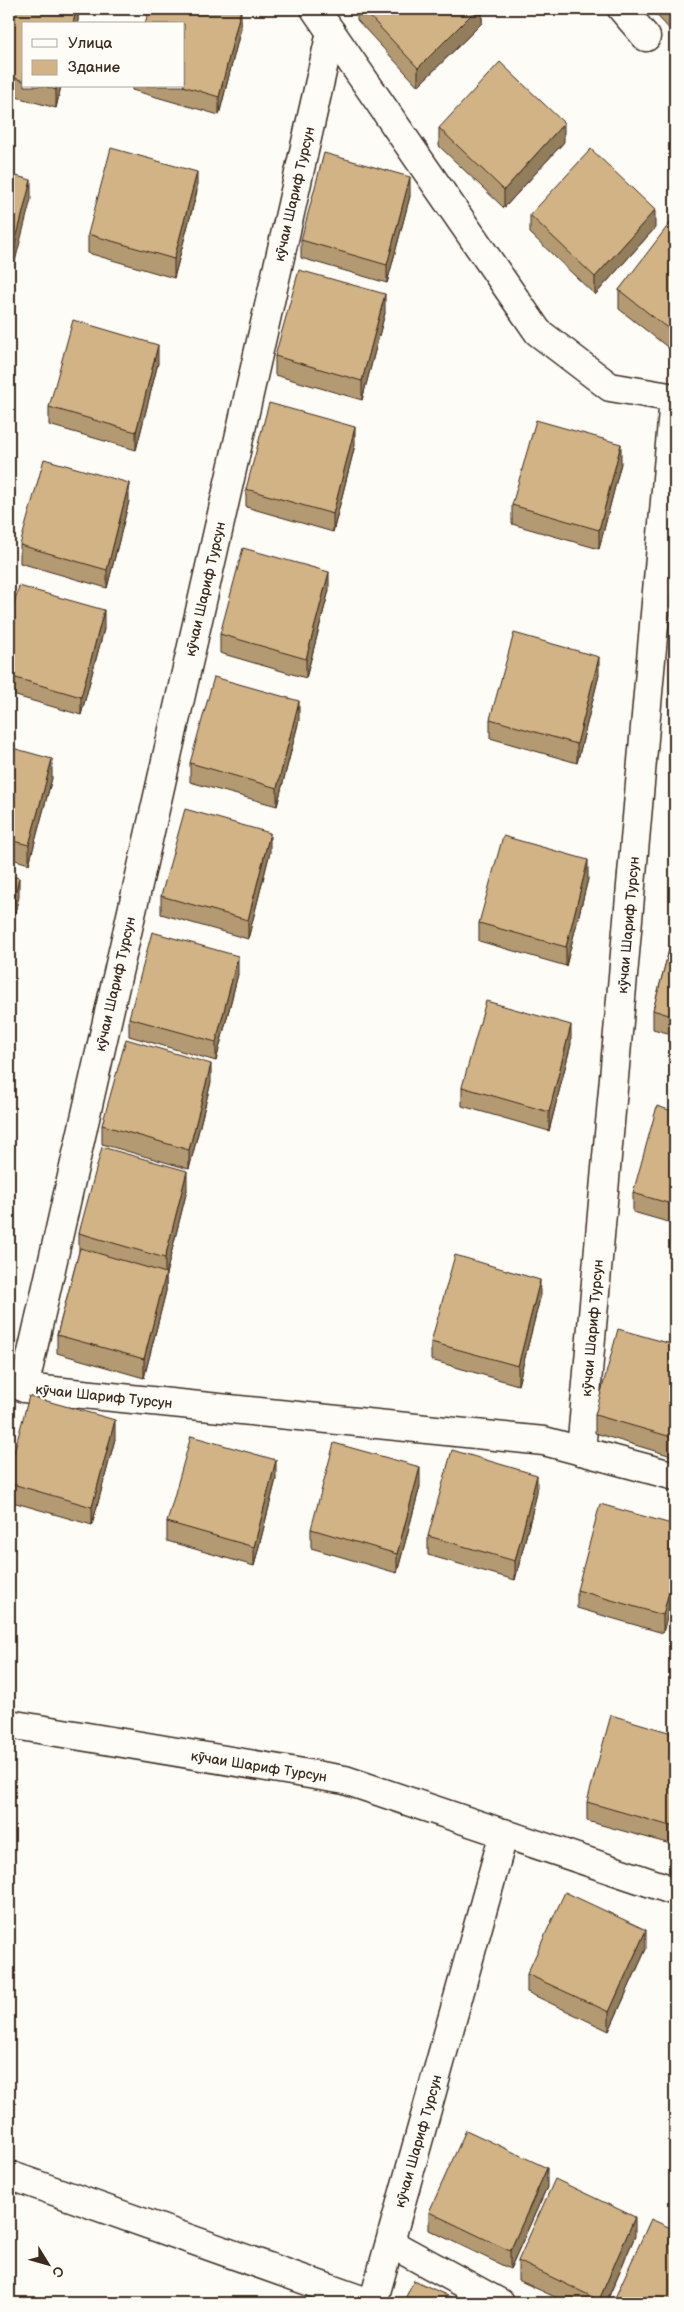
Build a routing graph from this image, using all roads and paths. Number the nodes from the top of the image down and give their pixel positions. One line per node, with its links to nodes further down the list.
1 (315, 9): 3 (street, кӯчаи Шариф Турсун)
2 (622, 9): 4 (street)
3 (330, 32): 5 (street, кӯчаи Шариф Турсун); 6 (street, кӯчаи Шариф Турсун)
4 (646, 37)
5 (675, 398): 6 (street, кӯчаи Шариф Турсун)
6 (581, 1451): 7 (street, кӯчаи Шариф Турсун)
7 (675, 1476)
8 (9, 1724): 9 (street, кӯчаи Шариф Турсун)
9 (504, 1833): 10 (street, кӯчаи Шариф Турсун); 12 (street, кӯчаи Шариф Турсун)
10 (675, 1891)
11 (9, 2175): 13 (street, кӯчаи Шариф Турсун)
12 (390, 2242): 13 (street, кӯчаи Шариф Турсун); 14 (street)
13 (372, 2303)
14 (500, 2303)

